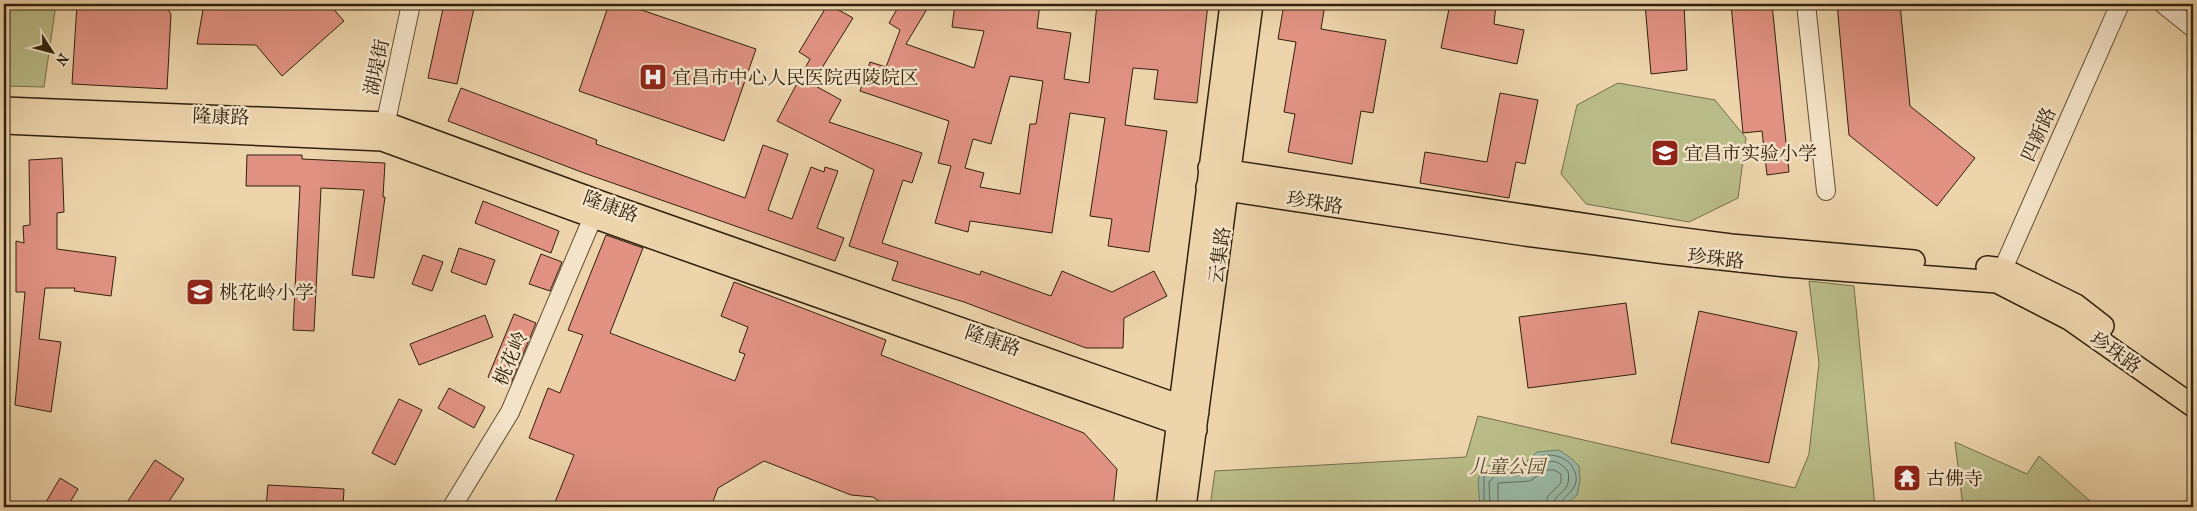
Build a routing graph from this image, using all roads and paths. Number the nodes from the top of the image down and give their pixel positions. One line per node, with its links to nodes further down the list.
1 (411, 4): 10 (street, 湖堤街)
2 (1231, 4): 11 (main road, 云集路)
3 (1252, 4): 11 (main road, 云集路)
4 (1806, 4): 12 (street)
5 (2120, 4): 14 (street, 四新路)
6 (2163, 4): 7 (street)
7 (2193, 28)
8 (4, 108): 10 (main road, 隆康路)
9 (4, 123): 10 (main road, 隆康路)
10 (384, 131): 13 (main road, 隆康路); 17 (main road, 隆康路)
11 (1219, 178): 14 (main road, 珍珠路); 17 (main road, 云集路)
12 (1826, 191)
13 (593, 217): 17 (main road, 隆康路); 18 (street, 桃花岭)
14 (2000, 275): 15 (main road, 珍珠路); 16 (main road, 珍珠路)
15 (2193, 390)
16 (2193, 406)
17 (1188, 418): 19 (main road, 云集路); 20 (main road, 云集路)
18 (452, 507)
19 (1167, 507)
20 (1185, 507)

